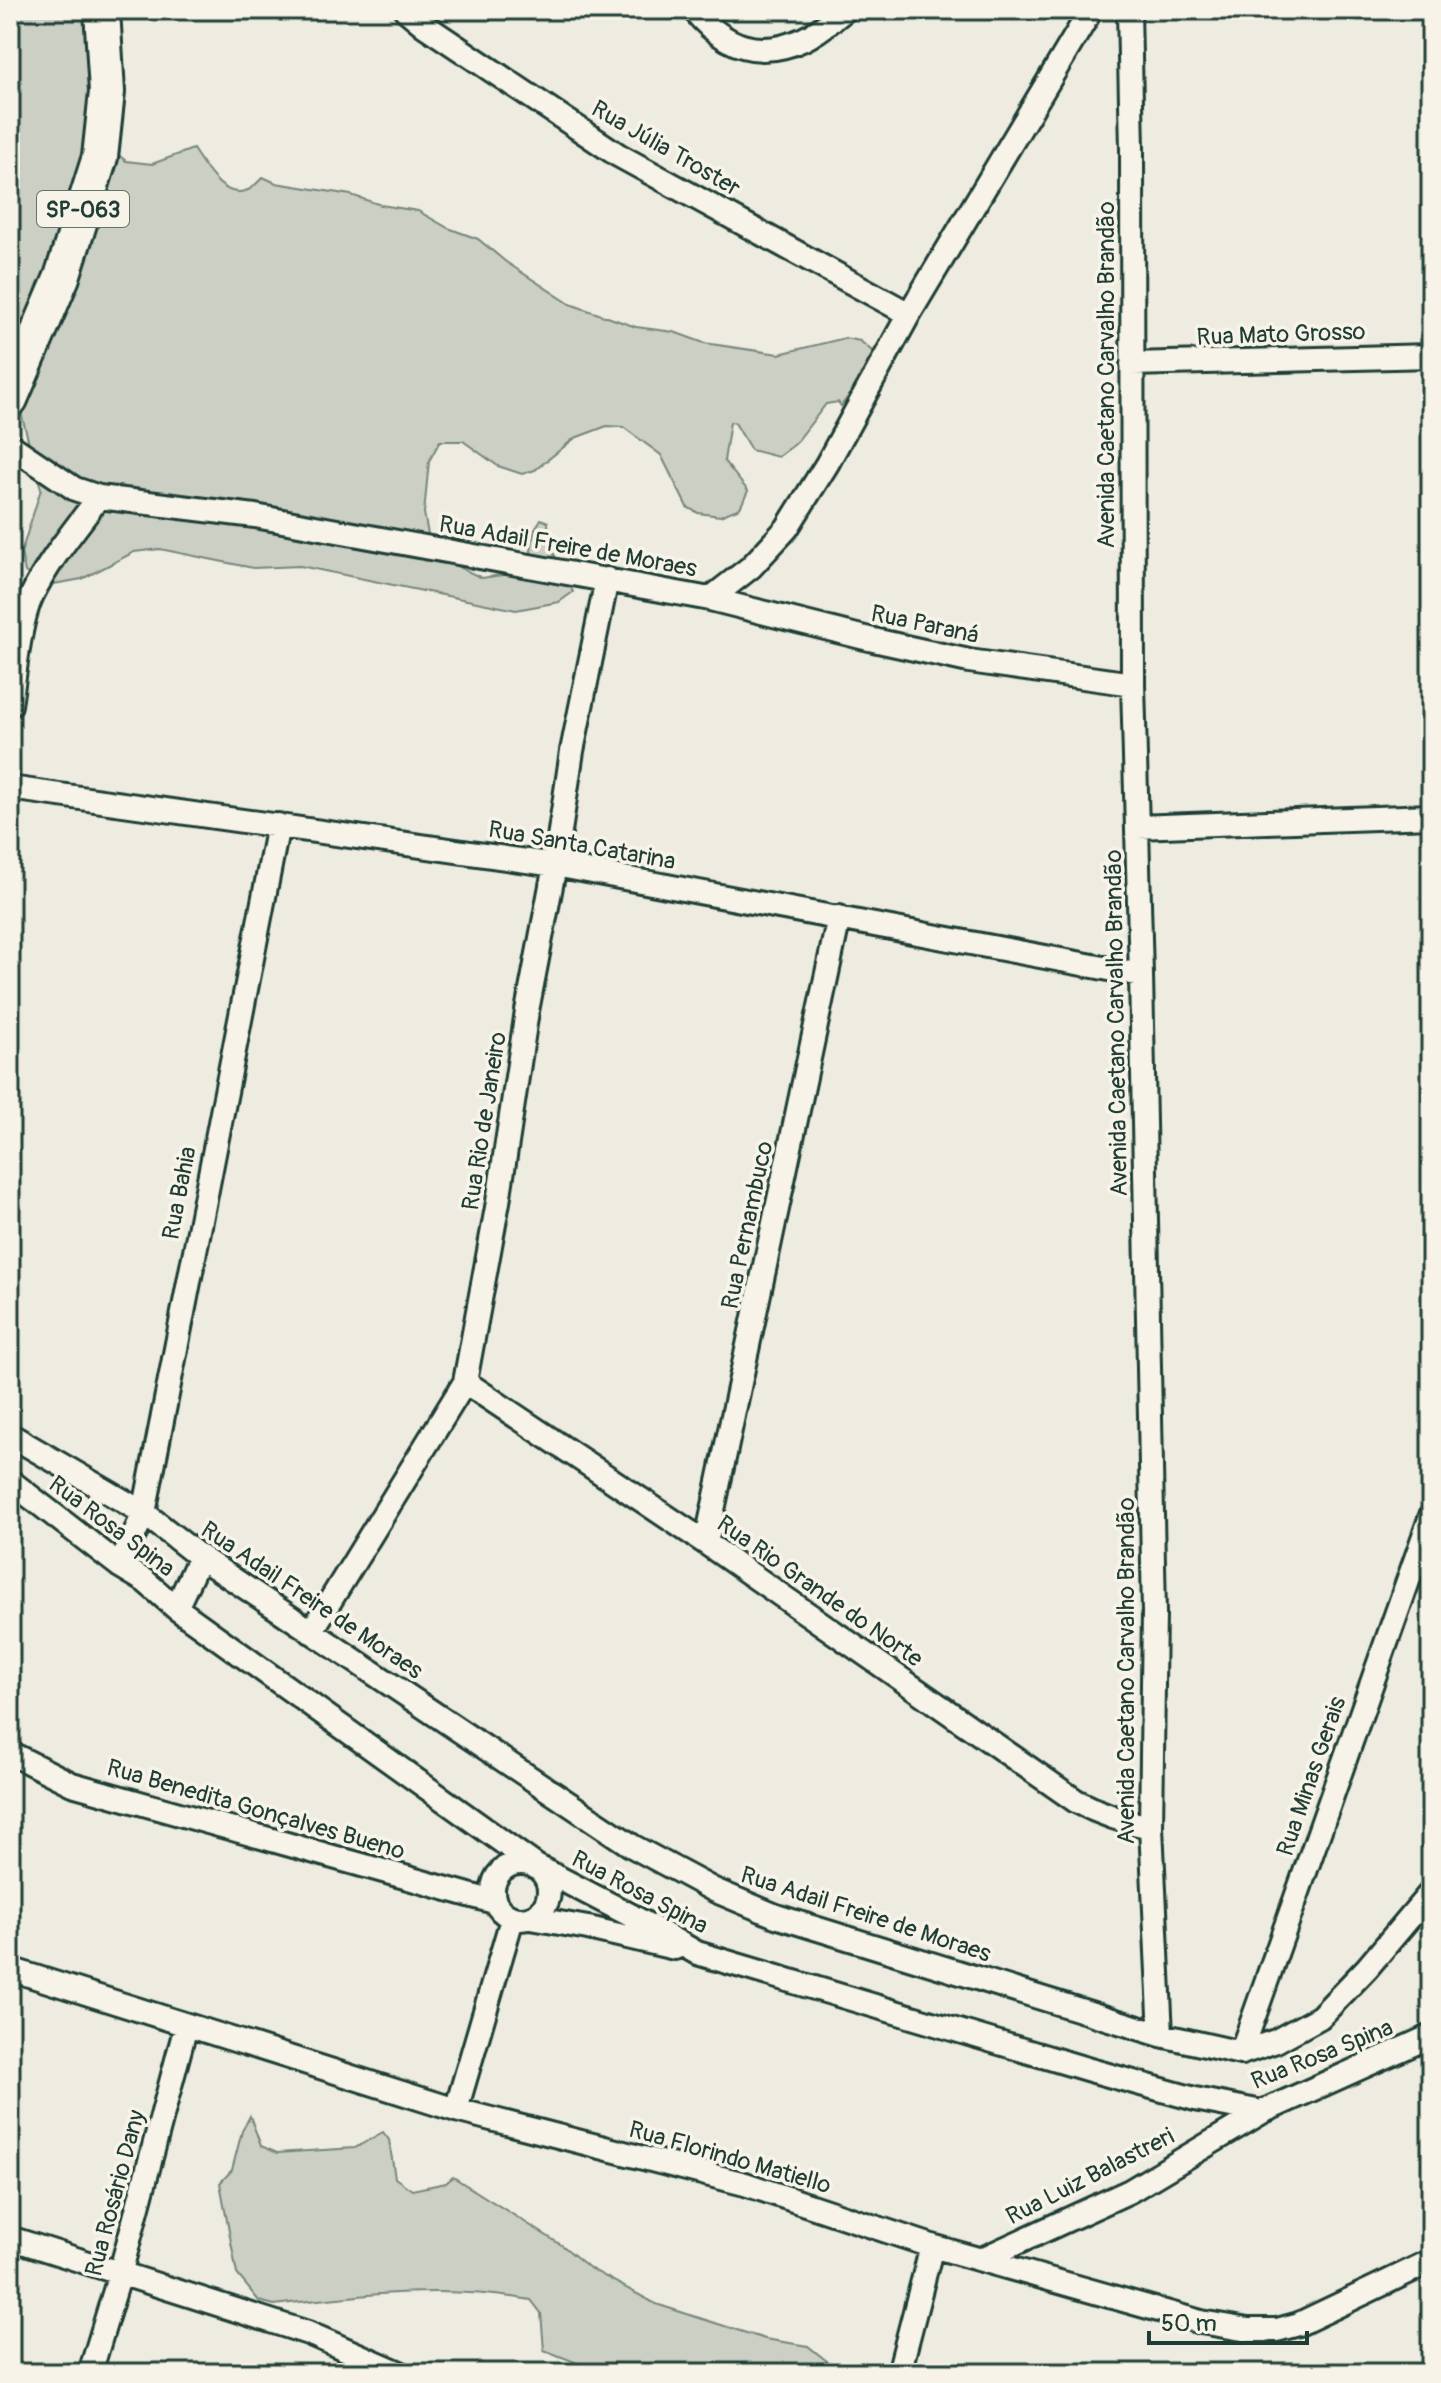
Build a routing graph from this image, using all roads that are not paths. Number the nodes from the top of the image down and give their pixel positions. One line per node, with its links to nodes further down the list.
1 (102, 10): 10 (main road, SP-063)
2 (406, 10): 7 (street, Rua Júlia Troster)
3 (694, 10): 4 (street)
4 (845, 10)
5 (1091, 10): 7 (street, Rua Adail Freire de Moraes)
6 (1129, 10): 9 (street, Avenida Caetano Carvalho Brandão)
7 (909, 314): 14 (street, Rua Adail Freire de Moraes)
8 (1431, 356): 9 (street, Rua Mato Grosso)
9 (1132, 364): 15 (street, Avenida Caetano Carvalho Brandão)
10 (11, 404)
11 (10, 445): 12 (street, Rua Adail Freire de Moraes)
12 (99, 497): 13 (street, Rua Adail Freire de Moraes); 16 (street)
13 (607, 579): 14 (street, Rua Adail Freire de Moraes); 21 (street, Rua Rio de Janeiro)
14 (710, 599): 15 (street, Rua Paraná)
15 (1133, 684): 20 (street, Avenida Caetano Carvalho Brandão)
16 (10, 705)
17 (10, 788): 19 (street, Rua Santa Catarina)
18 (1431, 816): 20 (street)
19 (278, 825): 21 (street, Rua Santa Catarina); 27 (street, Rua Bahia)
20 (1137, 827): 23 (street, Avenida Caetano Carvalho Brandão)
21 (555, 865): 22 (street, Rua Santa Catarina); 24 (street, Rua Rio de Janeiro)
22 (839, 917): 23 (street, Rua Santa Catarina); 29 (street, Rua Pernambuco)
23 (1141, 975): 35 (street, Avenida Caetano Carvalho Brandão)
24 (465, 1382): 29 (street, Rua Rio Grande do Norte); 33 (street, Rua Rio de Janeiro)
25 (10, 1435): 27 (street, Rua Adail Freire de Moraes)
26 (10, 1481): 31 (street, Rua Rosa Spina)
27 (144, 1513): 30 (street, Rua Adail Freire de Moraes); 31 (street, Rua Bahia)
28 (1431, 1516): 45 (street, Rua Minas Gerais)
29 (706, 1543): 35 (street, Rua Rio Grande do Norte)
30 (200, 1557): 32 (street); 33 (street, Rua Adail Freire de Moraes)
31 (120, 1566): 32 (street, Rua Rosa Spina)
32 (176, 1608): 36 (street, Rua Rosa Spina)
33 (311, 1632): 43 (street, Rua Adail Freire de Moraes)
34 (10, 1753): 38 (street, Rua Benedita Gonçalves Bueno)
35 (1151, 1827): 43 (street, Avenida Caetano Carvalho Brandão)
36 (536, 1866): 38 (street); 39 (street); 40 (street, Rua Rosa Spina)
37 (1431, 1892): 45 (street)
38 (494, 1902): 39 (street)
39 (522, 1919): 40 (street); 46 (street)
40 (697, 1953): 47 (street, Rua Rosa Spina)
41 (10, 1969): 42 (street, Rua Florindo Matiello)
42 (186, 2026): 46 (street, Rua Florindo Matiello); 52 (street, Rua Rosário Dany)
43 (1161, 2035): 45 (street, Rua Adail Freire de Moraes)
44 (1431, 2036): 47 (street, Rua Rosa Spina)
45 (1241, 2053)
46 (456, 2110): 49 (street, Rua Florindo Matiello)
47 (1262, 2112): 50 (street, Rua Luiz Balastreri)
48 (10, 2238): 52 (street)
49 (932, 2246): 50 (street, Rua Florindo Matiello); 55 (street)
50 (982, 2259): 51 (street, Rua Florindo Matiello)
51 (1431, 2261)
52 (120, 2274): 53 (street, Rua Rosário Dany); 54 (street)
53 (90, 2373)
54 (400, 2373)
55 (899, 2373)

